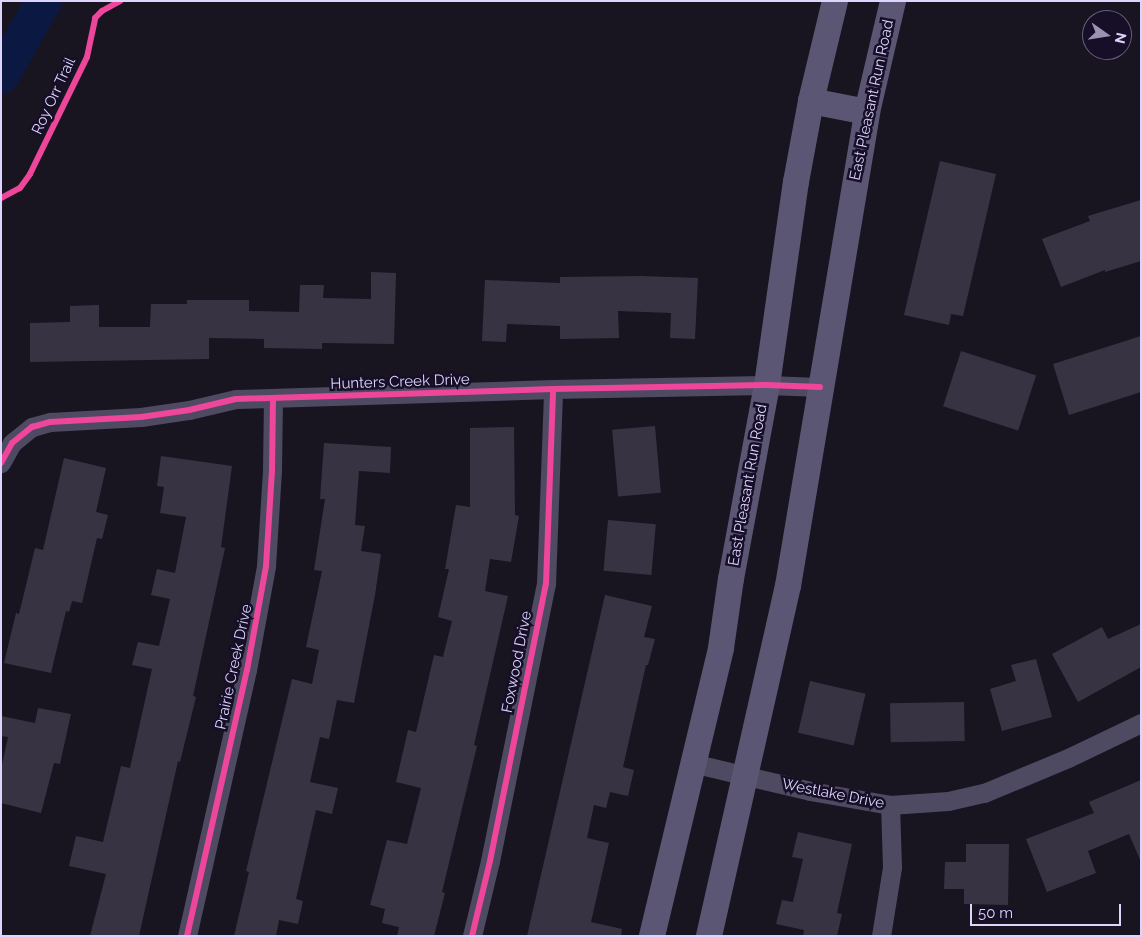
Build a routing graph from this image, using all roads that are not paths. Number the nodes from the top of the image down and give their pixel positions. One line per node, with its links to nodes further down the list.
1 (835, 1): 3 (main road, East Pleasant Run Road)
2 (894, 1): 4 (main road, East Pleasant Run Road)
3 (811, 101): 4 (main road); 5 (main road, East Pleasant Run Road)
4 (867, 112): 6 (main road, East Pleasant Run Road)
5 (767, 385): 6 (street, Hunters Creek Drive); 7 (street, Hunters Creek Drive); 11 (main road, East Pleasant Run Road)
6 (820, 388): 12 (main road, East Pleasant Run Road)
7 (553, 389): 8 (street, Hunters Creek Drive); 15 (street, Foxwood Drive)
8 (273, 398): 9 (street, Hunters Creek Drive); 14 (street, Prairie Creek Drive)
9 (1, 463)
10 (1141, 723): 13 (street, Westlake Drive)
11 (692, 763): 12 (street, Westlake Drive); 16 (main road, East Pleasant Run Road)
12 (745, 776): 13 (street, Westlake Drive); 17 (main road, East Pleasant Run Road)
13 (890, 805): 18 (street)
14 (187, 936)
15 (472, 936)
16 (652, 936)
17 (709, 936)
18 (881, 936)

